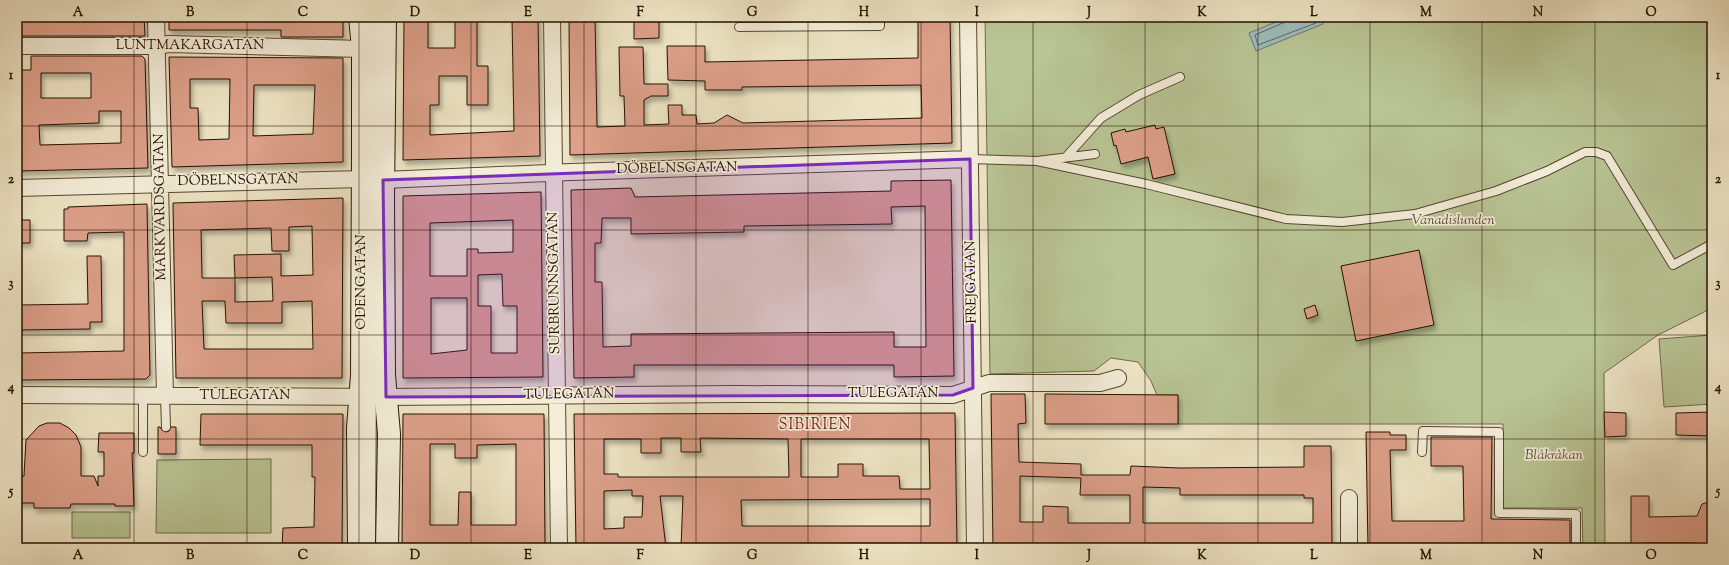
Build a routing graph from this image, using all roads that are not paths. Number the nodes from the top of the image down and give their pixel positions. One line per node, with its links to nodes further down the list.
1 (156, 17): 10 (street, MARKVARDSGATAN)
2 (360, 17): 11 (main road, ODENGATAN)
3 (373, 17): 11 (lane, ODENGATAN)
4 (385, 17): 18 (main road, ODENGATAN)
5 (552, 17): 17 (street, SURBRUNNSGATAN)
6 (880, 17): 8 (lane)
7 (968, 17): 15 (street, FREJGATAN)
8 (739, 27)
9 (17, 46): 10 (street, LUNTMAKARGATAN)
10 (156, 46): 11 (street, LUNTMAKARGATAN); 19 (street, MARKVARDSGATAN)
11 (368, 52): 18 (main road, ODENGATAN)
12 (1180, 76): 14 (lane)
13 (1095, 154): 14 (lane)
14 (1066, 157): 16 (lane)
15 (970, 159): 16 (lane); 17 (street, DÖBELNSGATAN); 24 (street, FREJGATAN)
16 (1037, 161): 21 (lane)
17 (554, 172): 18 (street, DÖBELNSGATAN); 28 (street, SURBRUNNSGATAN)
18 (373, 179): 19 (street, DÖBELNSGATAN); 29 (main road, ODENGATAN)
19 (160, 183): 20 (street, DÖBELNSGATAN); 27 (street, MARKVARDSGATAN)
20 (17, 188)
21 (1712, 244)
22 (372, 367): 29 (lane, ODENGATAN)
23 (1118, 378): 24 (street, TULEGATAN)
24 (973, 388): 28 (street, TULEGATAN); 38 (street, FREJGATAN)
25 (17, 395): 26 (street, TULEGATAN)
26 (143, 396): 27 (street, TULEGATAN); 31 (lane)
27 (165, 396): 29 (street, TULEGATAN); 30 (lane)
28 (557, 396): 29 (street, TULEGATAN); 34 (street, SURBRUNNSGATAN)
29 (373, 397): 35 (main road, ODENGATAN); 36 (lane, ODENGATAN); 37 (main road, ODENGATAN)
30 (166, 427)
31 (143, 452)
32 (1422, 452): 40 (lane)
33 (1349, 498): 39 (street)
34 (559, 546)
35 (359, 548)
36 (371, 548)
37 (387, 548)
38 (975, 548)
39 (1350, 548)
40 (1576, 548)

